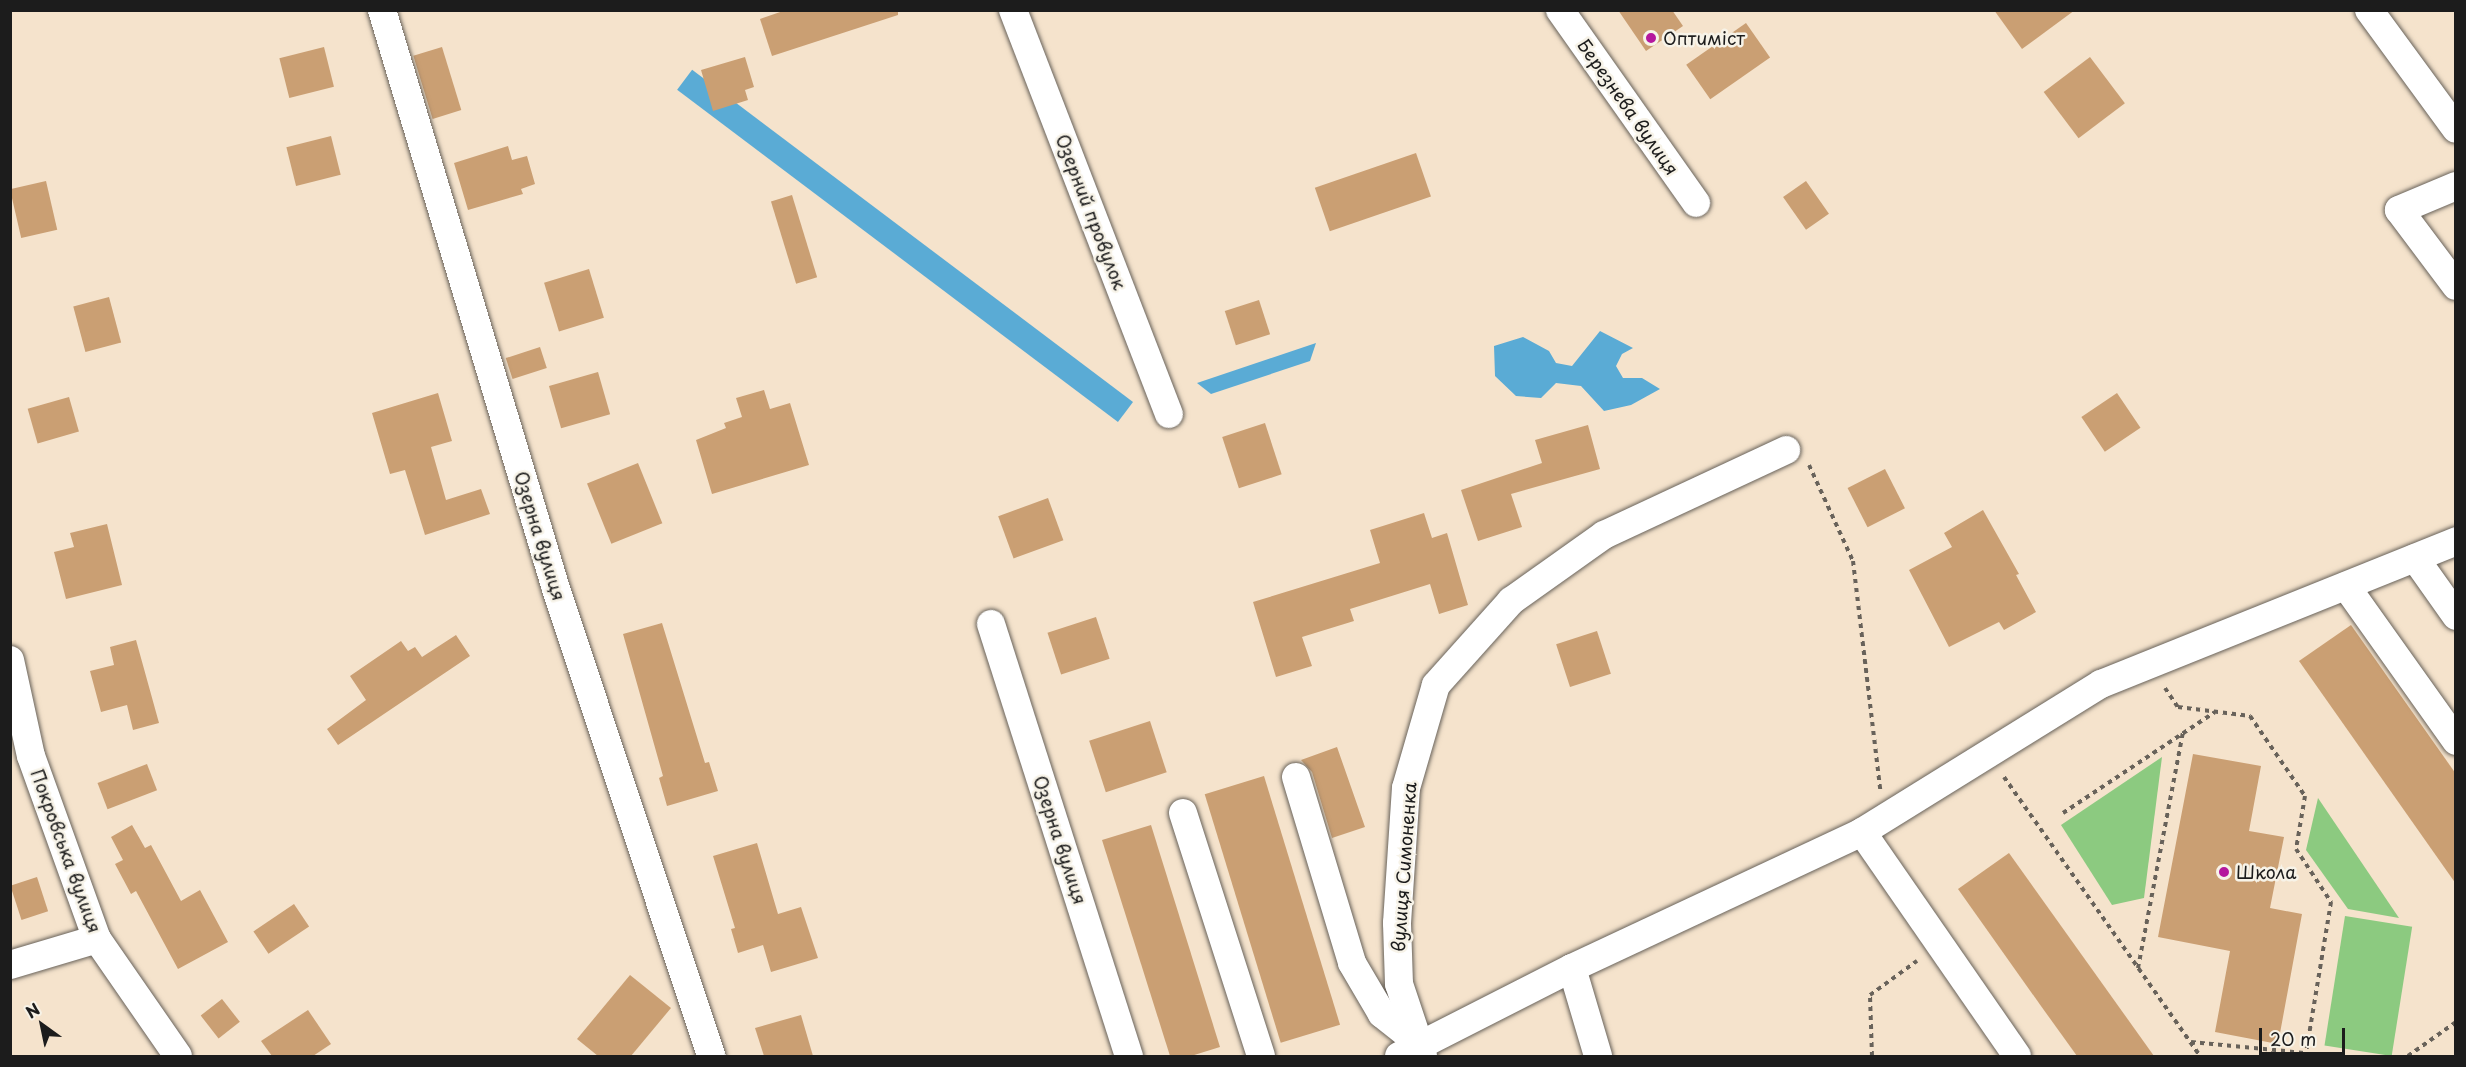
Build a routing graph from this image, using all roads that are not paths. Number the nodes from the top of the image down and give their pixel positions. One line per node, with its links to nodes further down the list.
1 (382, 10): 26 (street, Озерна вулиця)
2 (1013, 10): 9 (street, Озерний провулок)
3 (1560, 10): 7 (street, Березнева вулиця)
4 (2369, 10): 5 (street)
5 (2456, 129)
6 (2456, 186): 8 (street)
7 (1696, 203)
8 (2456, 286)
9 (1169, 414)
10 (1796, 455): 24 (street, вулиця Симоненка)
11 (2456, 541): 12 (street)
12 (2415, 558): 13 (street); 14 (street)
13 (2346, 586): 17 (street); 20 (street)
14 (2456, 616)
15 (991, 624): 27 (street, Озерна вулиця)
16 (10, 660): 21 (street, Покровська вулиця)
17 (2456, 741)
18 (1296, 777): 24 (street)
19 (1183, 813): 28 (street)
20 (1873, 826): 23 (street); 30 (street)
21 (97, 939): 22 (street); 25 (street, Покровська вулиця)
22 (10, 965)
23 (1572, 968): 24 (street); 29 (street)
24 (1414, 1052)
25 (178, 1056)
26 (711, 1056)
27 (1129, 1056)
28 (1261, 1056)
29 (1598, 1056)
30 (2017, 1056)

